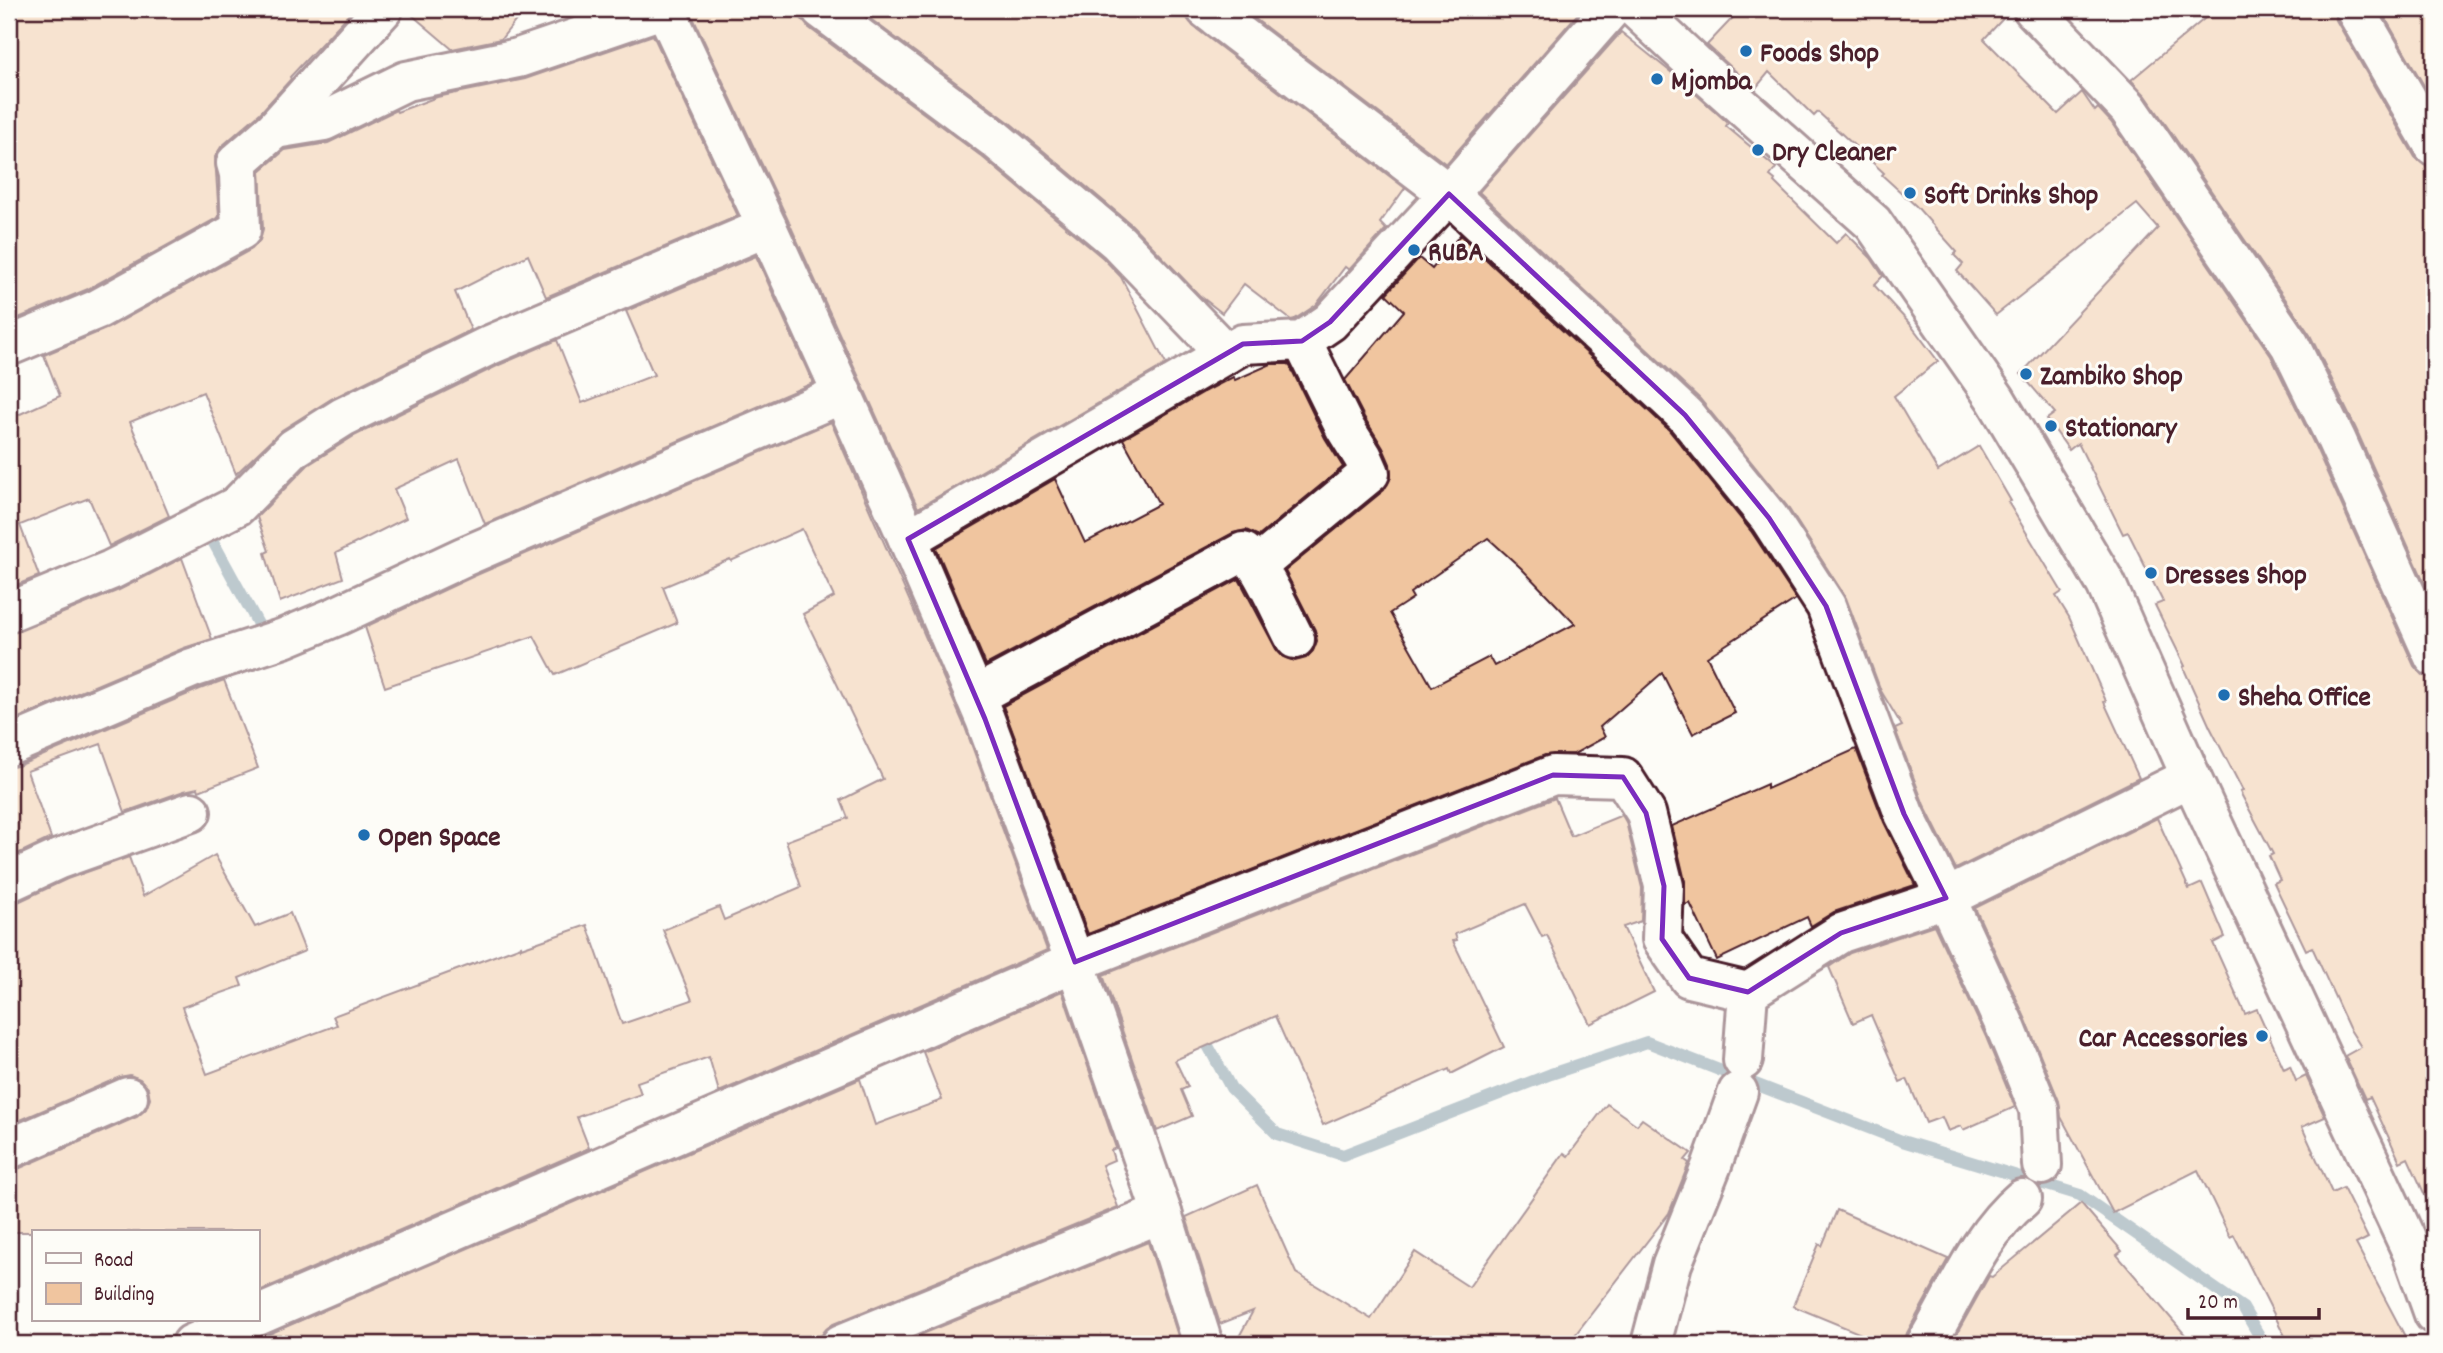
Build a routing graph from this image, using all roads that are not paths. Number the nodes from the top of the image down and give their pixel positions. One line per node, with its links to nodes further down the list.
1 (383, 9): 9 (street)
2 (664, 9): 9 (street); 12 (street)
3 (821, 9): 15 (street)
4 (1206, 9): 11 (street)
5 (1611, 9): 11 (street)
6 (1636, 9): 24 (street)
7 (2034, 9): 21 (street)
8 (2355, 9): 10 (street)
9 (275, 129): 14 (street)
10 (2434, 146)
11 (1449, 194): 13 (street); 27 (street)
12 (767, 227): 16 (street); 19 (street)
13 (1302, 341): 15 (street); 18 (street)
14 (9, 346)
15 (1226, 354): 17 (street)
16 (842, 394): 17 (street); 23 (street)
17 (908, 539): 22 (street)
18 (1257, 566): 20 (street); 22 (street)
19 (9, 612)
20 (1295, 639)
21 (2434, 657)
22 (975, 696): 28 (street)
23 (9, 747)
24 (2191, 777): 27 (street); 35 (street)
25 (191, 812): 26 (street)
26 (9, 882)
27 (1946, 898): 29 (street); 32 (street)
28 (1074, 962): 29 (street); 34 (street); 37 (street)
29 (1748, 992): 42 (street)
30 (128, 1097): 31 (street)
31 (9, 1149)
32 (2042, 1165)
33 (2022, 1199): 43 (street)
34 (1162, 1213): 40 (street); 41 (street)
35 (2423, 1249): 36 (street)
36 (2434, 1314)
37 (259, 1315)
38 (244, 1322): 39 (street)
39 (192, 1344)
40 (841, 1344)
41 (1203, 1344)
42 (1651, 1344)
43 (1926, 1344)

